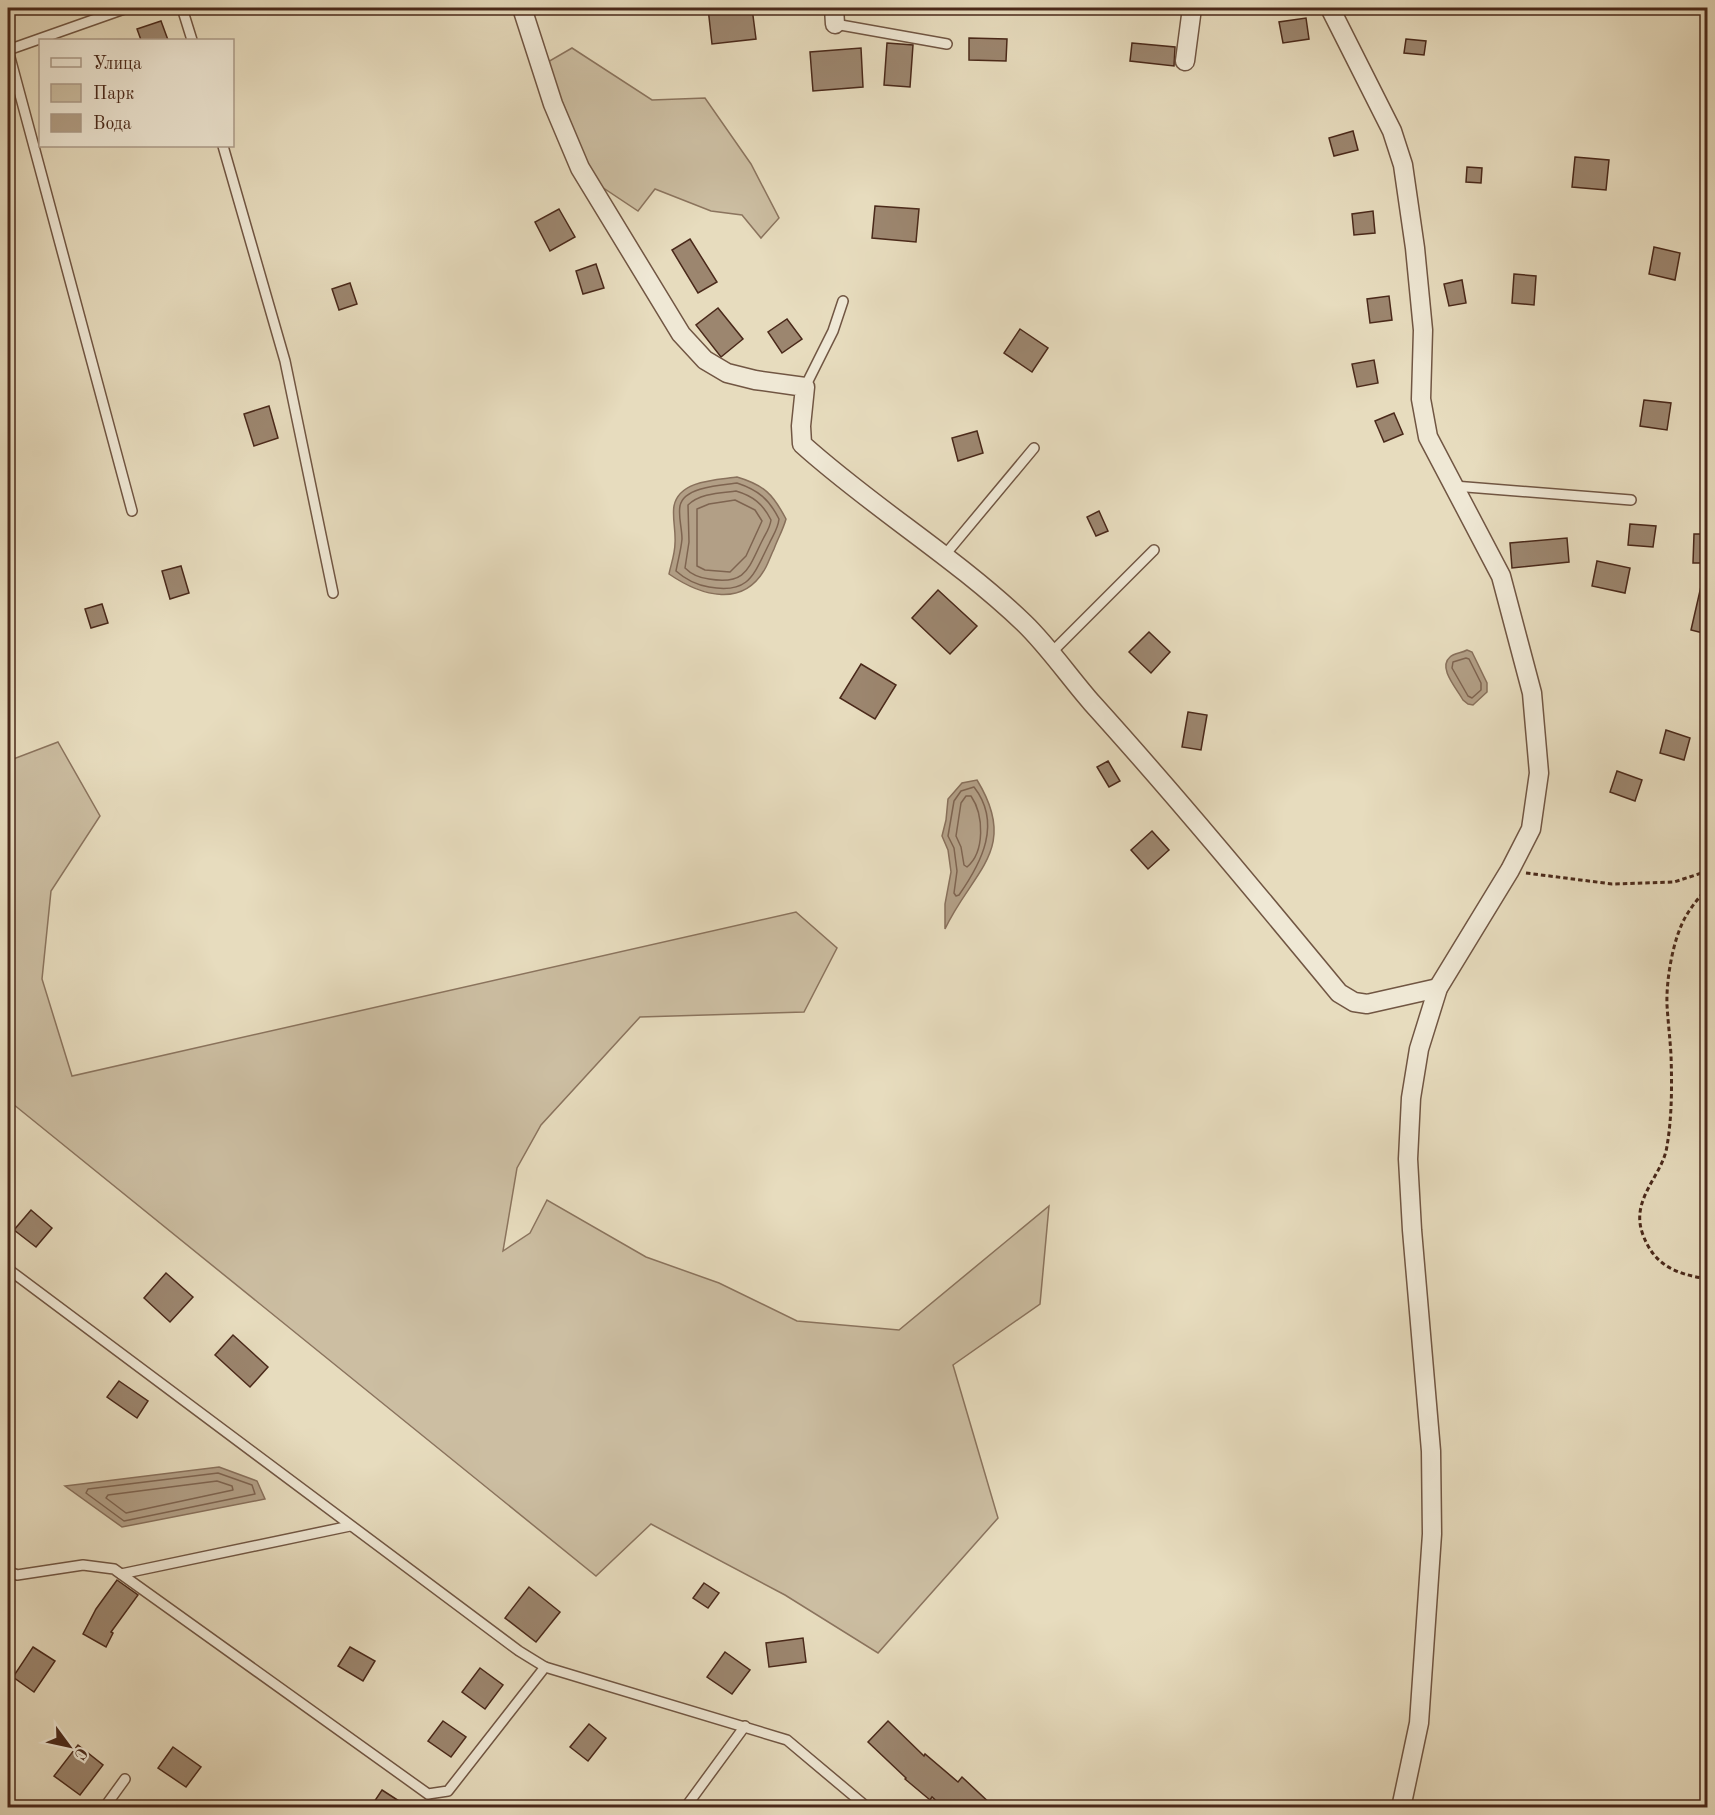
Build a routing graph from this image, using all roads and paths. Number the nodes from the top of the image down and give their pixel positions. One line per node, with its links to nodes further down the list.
1 (127, 8): 8 (lane)
2 (183, 8): 9 (lane)
3 (522, 8): 15 (street)
4 (1192, 8): 12 (street)
5 (1330, 8): 17 (street)
6 (834, 16): 10 (lane)
7 (39, 39): 11 (lane)
8 (39, 39)
9 (192, 39)
10 (947, 44)
11 (8, 50): 19 (lane)
12 (1185, 61)
13 (223, 147): 22 (lane)
14 (843, 301): 15 (lane)
15 (805, 387): 21 (street)
16 (1034, 448): 21 (lane)
17 (1453, 486): 18 (lane); 24 (street)
18 (1631, 500)
19 (132, 511)
20 (1154, 550): 23 (lane)
21 (944, 556): 23 (street)
22 (333, 593)
23 (1050, 654): 27 (street)
24 (1510, 870): 25 (path); 27 (street)
25 (1707, 871)
26 (1707, 886): 29 (path)
27 (1438, 988): 39 (street)
28 (8, 1269): 30 (lane)
29 (1707, 1279)
30 (351, 1526): 32 (lane); 33 (lane)
31 (8, 1571): 32 (lane)
32 (121, 1574): 33 (lane)
33 (545, 1667): 34 (lane)
34 (745, 1726): 37 (lane); 38 (lane)
35 (125, 1779): 36 (lane)
36 (104, 1808)
37 (685, 1808)
38 (868, 1808)
39 (1401, 1808)

